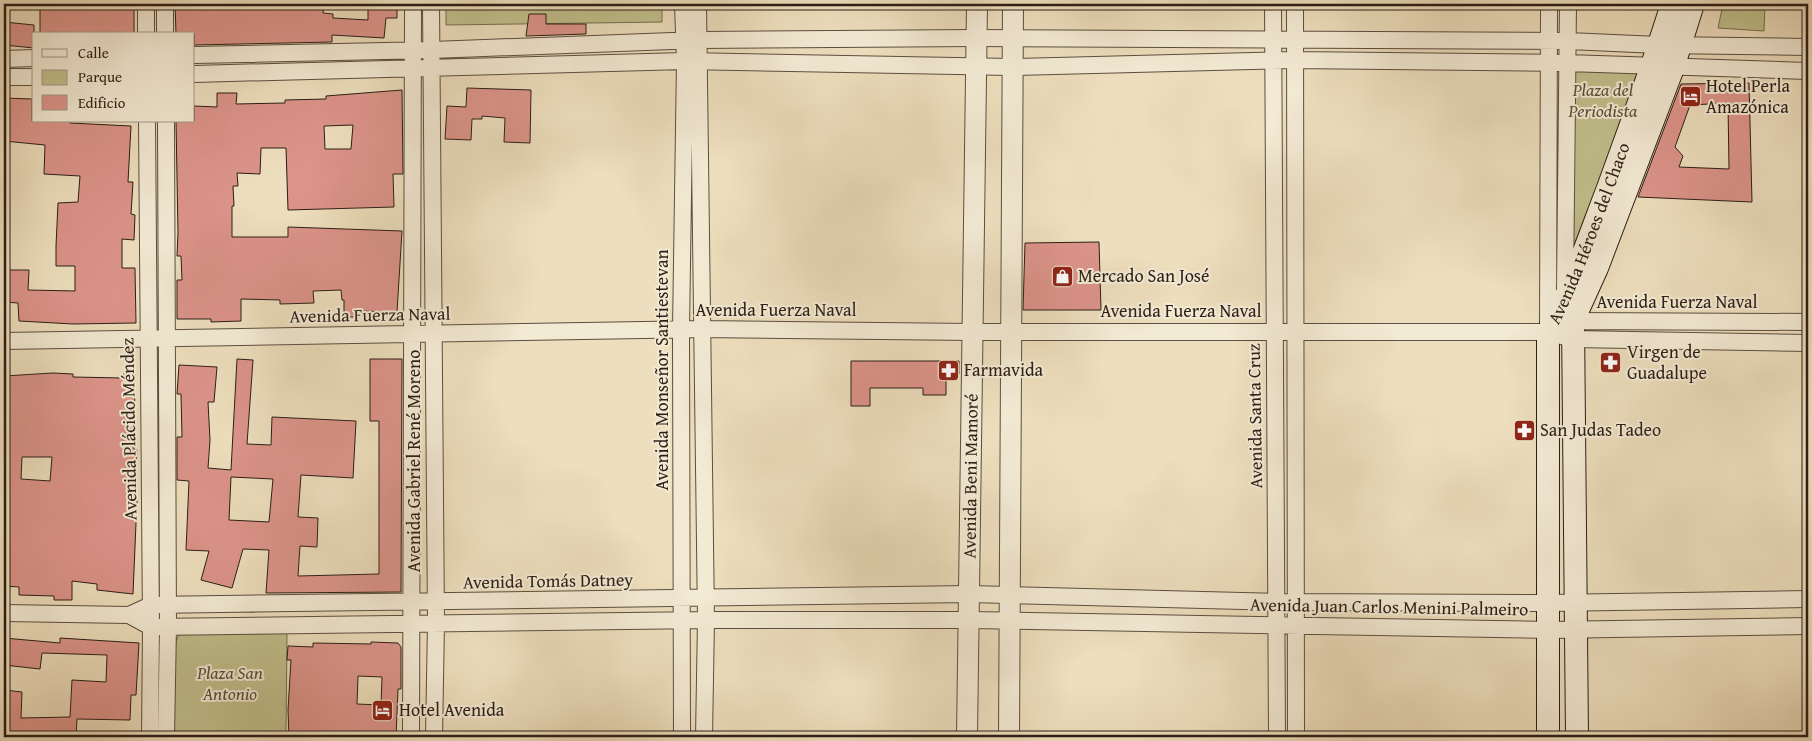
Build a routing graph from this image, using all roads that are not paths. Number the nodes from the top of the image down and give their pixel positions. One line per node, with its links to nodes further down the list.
1 (146, 4): 15 (street)
2 (165, 4): 16 (street)
3 (413, 4): 26 (street, Avenida Gabriel René Moreno)
4 (432, 4): 27 (street, Avenida Gabriel René Moreno)
5 (683, 4): 20 (street, Avenida Monseñor Santiestevan)
6 (698, 4): 20 (street, Avenida Monseñor Santiestevan)
7 (977, 4): 17 (street, Avenida Beni Mamoré)
8 (1013, 4): 18 (street)
9 (1273, 4): 21 (street, Avenida Santa Cruz)
10 (1294, 4): 19 (street)
11 (1549, 4): 22 (street)
12 (1568, 4): 23 (street)
13 (1672, 4): 24 (main road, Avenida Héroes del Chaco)
14 (1693, 4): 24 (main road, Avenida Héroes del Chaco)
15 (146, 32)
16 (165, 32)
17 (976, 38): 18 (street); 20 (street); 36 (street, Avenida Beni Mamoré)
18 (1012, 38): 21 (street); 37 (street)
19 (1294, 40): 21 (street); 22 (street); 31 (street)
20 (691, 41): 27 (street); 32 (street, Avenida Monseñor Santiestevan)
21 (1274, 41): 33 (street, Avenida Santa Cruz)
22 (1549, 41): 23 (street); 34 (street)
23 (1568, 41): 24 (street); 35 (street)
24 (1669, 45): 25 (street); 38 (main road, Avenida Héroes del Chaco)
25 (1808, 47)
26 (413, 50): 27 (street); 28 (street); 40 (street, Avenida Gabriel René Moreno)
27 (432, 50): 39 (street, Avenida Gabriel René Moreno)
28 (195, 55)
29 (32, 58): 30 (street)
30 (4, 59)
31 (1294, 60): 33 (street); 34 (street); 53 (street)
32 (692, 62): 36 (street); 39 (street); 49 (street, Avenida Monseñor Santiestevan); 50 (street, Avenida Monseñor Santiestevan)
33 (1274, 62): 37 (street); 55 (street, Avenida Santa Cruz)
34 (1550, 63): 35 (street); 56 (street)
35 (1568, 63): 38 (street); 47 (street)
36 (976, 67): 37 (street); 54 (street, Avenida Beni Mamoré)
37 (1012, 67): 52 (street)
38 (1663, 67): 41 (street); 47 (main road, Avenida Héroes del Chaco); 51 (main road, Avenida Héroes del Chaco)
39 (432, 69): 40 (street); 58 (street, Avenida Gabriel René Moreno)
40 (413, 70): 42 (street); 57 (street, Avenida Gabriel René Moreno)
41 (1808, 71)
42 (195, 74)
43 (4, 77): 44 (street)
44 (32, 77)
45 (147, 122): 60 (street, Avenida Plácido Méndez)
46 (166, 122): 59 (street)
47 (1565, 300): 51 (street); 56 (main road, Avenida Héroes del Chaco)
48 (1808, 322): 51 (street, Avenida Fuerza Naval)
49 (703, 329): 50 (street, Avenida Fuerza Naval); 54 (street, Avenida Fuerza Naval); 66 (street, Avenida Monseñor Santiestevan)
50 (681, 330): 58 (street, Avenida Fuerza Naval); 65 (street, Avenida Monseñor Santiestevan)
51 (1572, 330): 56 (street, Avenida Fuerza Naval); 62 (street, Avenida Fuerza Naval); 73 (main road, Avenida Héroes del Chaco)
52 (1011, 331): 54 (street, Avenida Fuerza Naval); 55 (street, Avenida Fuerza Naval); 64 (street)
53 (1295, 331): 55 (street, Avenida Fuerza Naval); 56 (street, Avenida Fuerza Naval); 71 (street)
54 (972, 332): 63 (street, Avenida Beni Mamoré)
55 (1274, 332): 70 (street, Avenida Santa Cruz)
56 (1548, 332): 72 (main road, Avenida Héroes del Chaco)
57 (412, 334): 58 (street, Avenida Fuerza Naval); 59 (street, Avenida Fuerza Naval); 68 (street, Avenida Gabriel René Moreno)
58 (434, 334): 69 (street, Avenida Gabriel René Moreno)
59 (167, 338): 60 (street, Avenida Fuerza Naval); 75 (street)
60 (149, 339): 61 (street, Avenida Fuerza Naval); 74 (street, Avenida Plácido Méndez)
61 (4, 341)
62 (1808, 344)
63 (970, 594): 64 (street, Avenida Juan Carlos Menini Palmeiro); 66 (street, Avenida Tomás Datney); 80 (street, Avenida Beni Mamoré)
64 (1010, 594): 70 (street, Avenida Juan Carlos Menini Palmeiro); 81 (street)
65 (681, 599): 66 (street, Avenida Tomás Datney); 69 (street, Avenida Tomás Datney); 78 (street, Avenida Monseñor Santiestevan)
66 (705, 599): 79 (street, Avenida Monseñor Santiestevan)
67 (1808, 599): 73 (street, Avenida Juan Carlos Menini Palmeiro)
68 (413, 602): 69 (street, Avenida Tomás Datney); 75 (street, Avenida Tomás Datney); 83 (street, Avenida Gabriel René Moreno)
69 (435, 602): 82 (street, Avenida Gabriel René Moreno)
70 (1278, 602): 71 (street, Avenida Juan Carlos Menini Palmeiro); 84 (street, Avenida Santa Cruz)
71 (1295, 602): 72 (street, Avenida Juan Carlos Menini Palmeiro); 85 (street)
72 (1549, 603): 73 (street, Avenida Juan Carlos Menini Palmeiro); 89 (main road, Avenida Héroes del Chaco)
73 (1576, 603): 90 (main road, Avenida Héroes del Chaco)
74 (151, 605): 75 (street, Avenida Tomás Datney); 77 (street, Avenida Tomás Datney); 88 (street, Avenida Plácido Méndez)
75 (168, 605): 86 (street)
76 (4, 613): 77 (street, Avenida Tomás Datney)
77 (129, 615): 88 (street, Avenida Tomás Datney)
78 (681, 620): 79 (street); 82 (street); 95 (street, Avenida Monseñor Santiestevan)
79 (706, 620): 80 (street); 96 (street, Avenida Monseñor Santiestevan)
80 (969, 620): 81 (street, Avenida Juan Carlos Menini Palmeiro); 97 (street, Avenida Beni Mamoré)
81 (1010, 622): 84 (street, Avenida Juan Carlos Menini Palmeiro); 98 (street)
82 (436, 623): 83 (street); 94 (street, Avenida Gabriel René Moreno)
83 (413, 624): 86 (street); 93 (street, Avenida Gabriel René Moreno)
84 (1278, 625): 85 (street, Avenida Juan Carlos Menini Palmeiro); 99 (street, Avenida Santa Cruz)
85 (1295, 625): 89 (street, Avenida Juan Carlos Menini Palmeiro); 100 (street)
86 (168, 626): 88 (street); 92 (street)
87 (1808, 626): 90 (street, Avenida Juan Carlos Menini Palmeiro)
88 (152, 627): 91 (street, Avenida Plácido Méndez)
89 (1548, 630): 90 (street, Avenida Juan Carlos Menini Palmeiro); 101 (main road, Avenida Héroes del Chaco)
90 (1576, 630): 102 (main road, Avenida Héroes del Chaco)
91 (150, 737)
92 (166, 737)
93 (411, 737)
94 (434, 737)
95 (682, 737)
96 (704, 737)
97 (967, 737)
98 (1009, 737)
99 (1277, 737)
100 (1296, 737)
101 (1548, 737)
102 (1577, 737)

